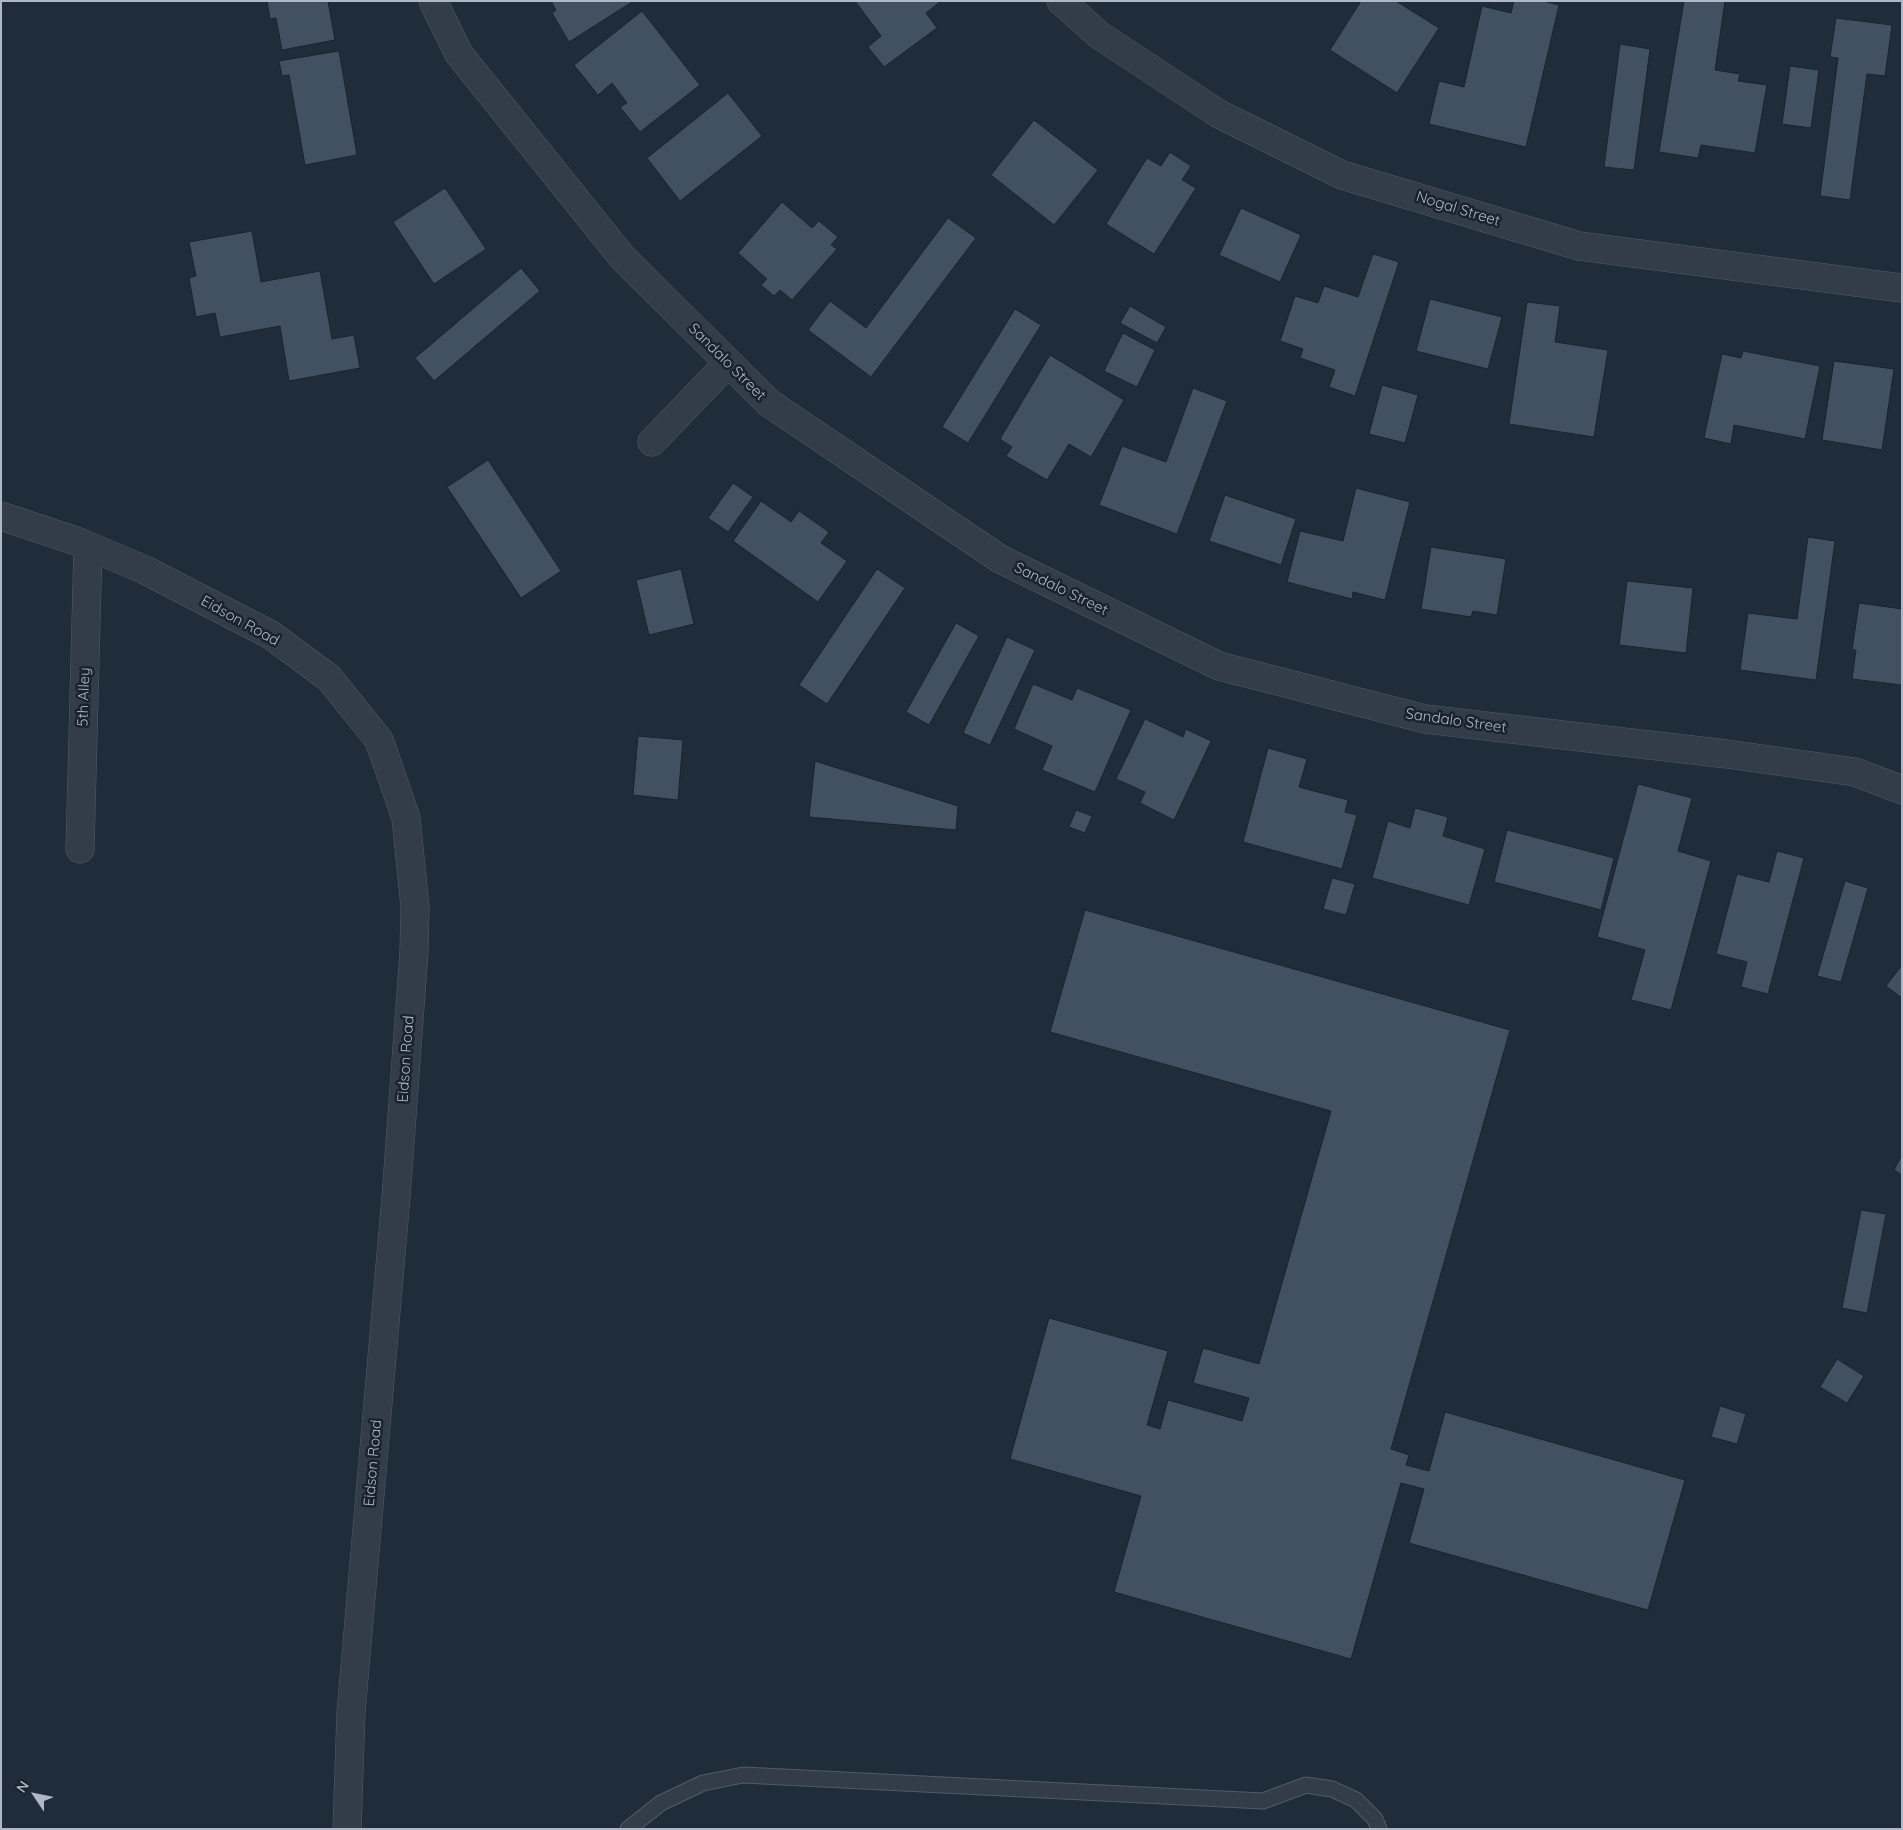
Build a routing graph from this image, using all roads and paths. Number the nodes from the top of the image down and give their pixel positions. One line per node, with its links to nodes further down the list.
1 (433, 1): 4 (street, Sandalo Street)
2 (1061, 1): 3 (street, Nogal Street)
3 (1902, 288)
4 (728, 362): 5 (street); 8 (street, Sandalo Street)
5 (652, 442)
6 (1, 516): 7 (street, Eidson Road)
7 (88, 546): 9 (street, 5th Alley); 10 (street, Eidson Road)
8 (1902, 790)
9 (80, 849)
10 (347, 1829)
11 (628, 1829): 12 (lane)
12 (1379, 1829)

